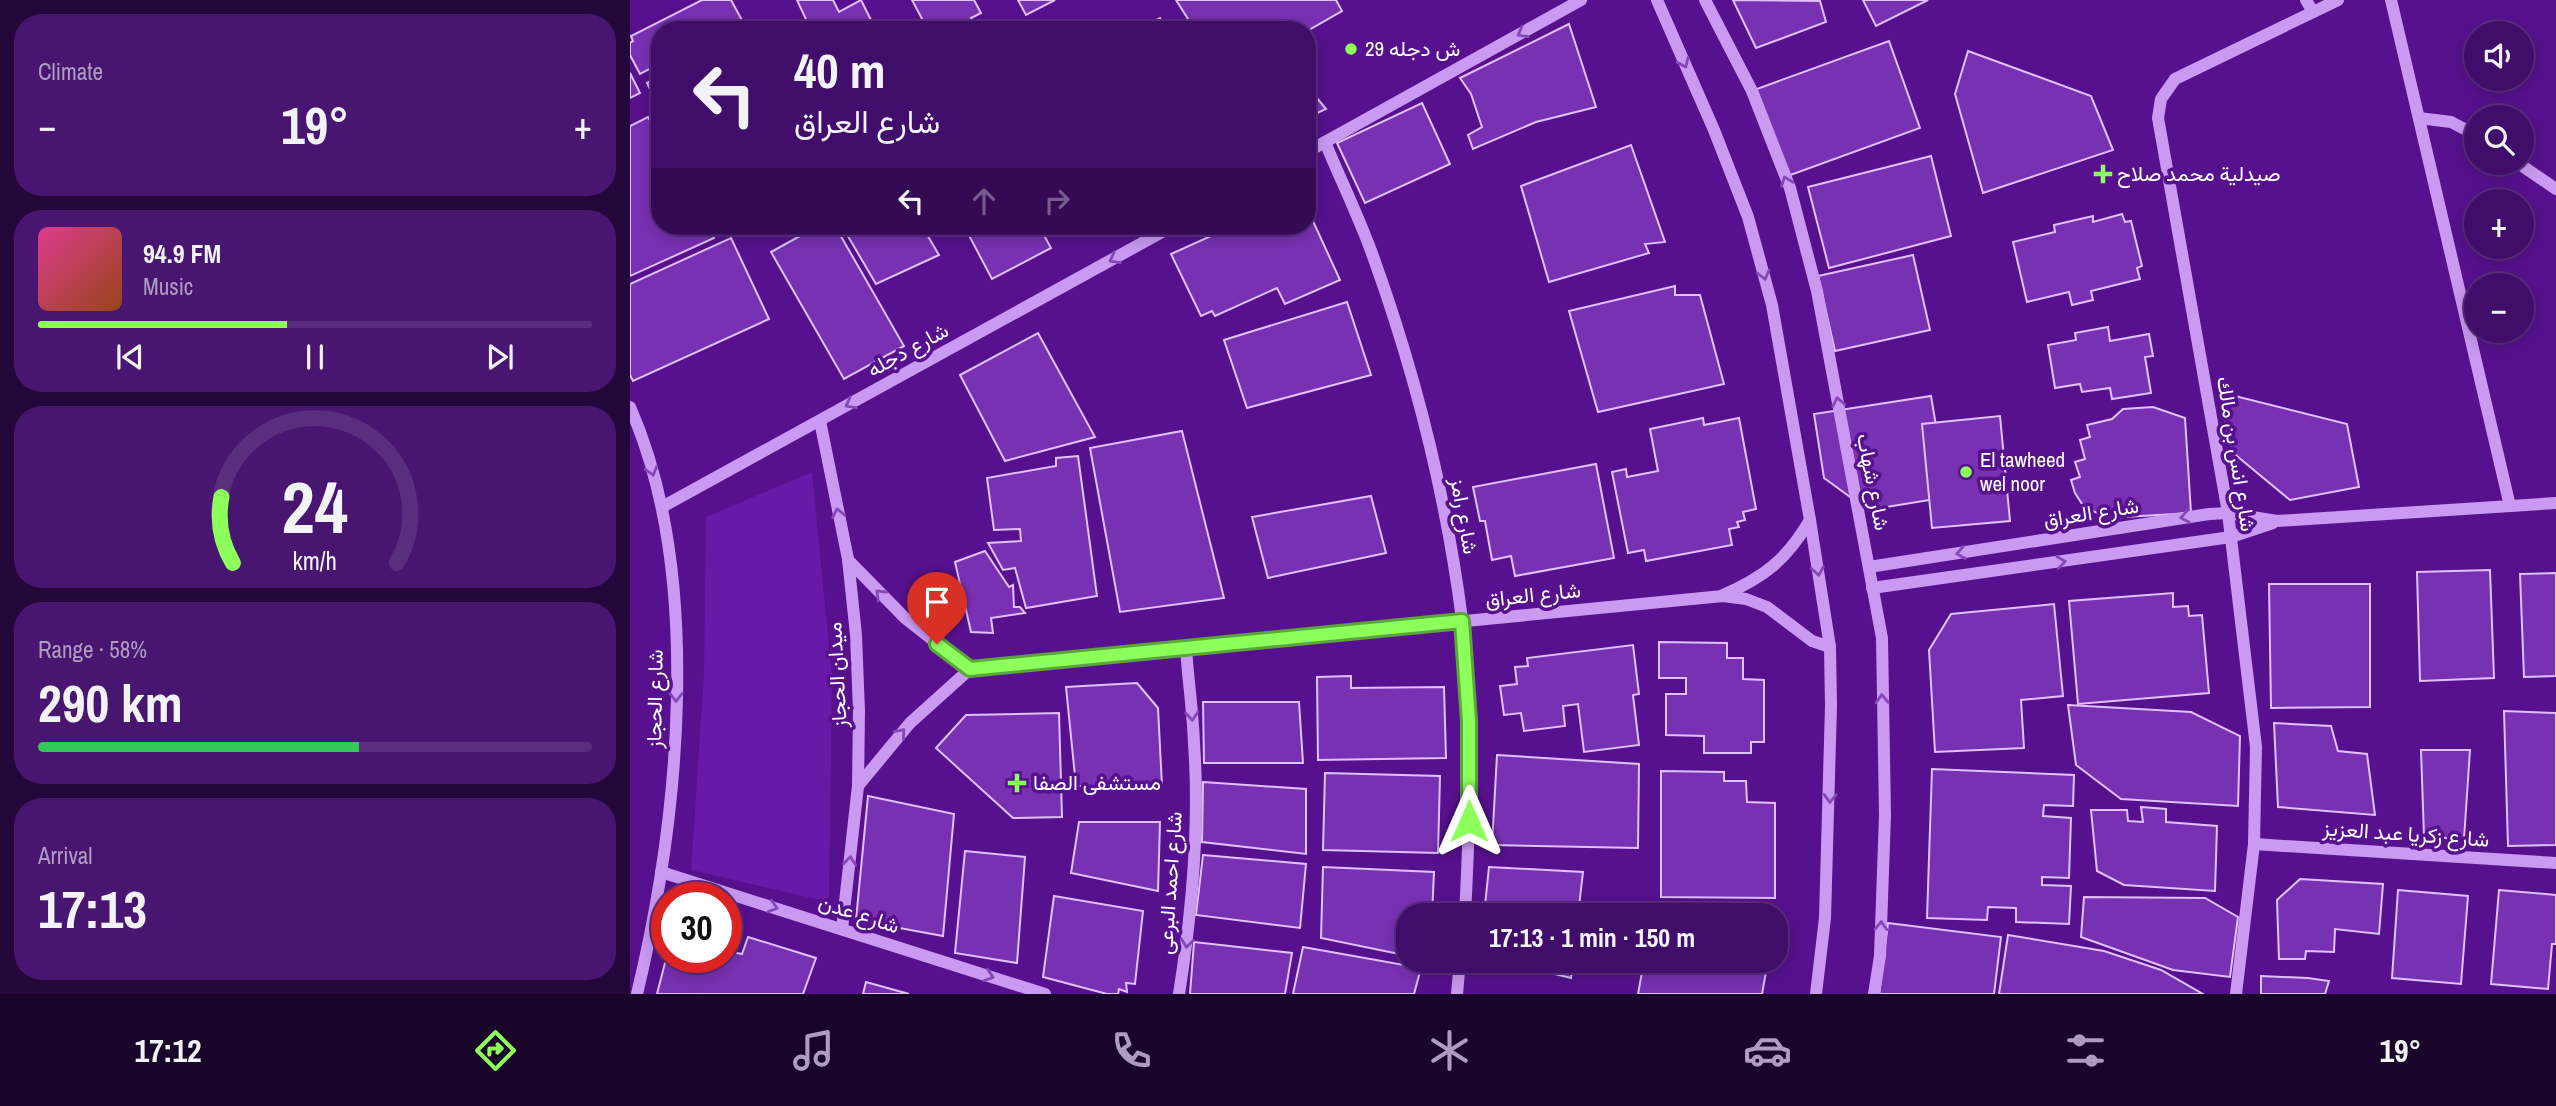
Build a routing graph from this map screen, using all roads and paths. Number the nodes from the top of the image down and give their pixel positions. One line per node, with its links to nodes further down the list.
1 (1581, 0): 10 (street, one-way to 10)
2 (1657, 0): 21 (street, one-way to 21)
3 (1705, 0): 25 (street, شارع شهاب, one-way to 3)
4 (2306, 0): 7 (street)
5 (2338, 0): 7 (street, شارع انس بن مالك)
6 (2391, 0): 8 (street)
7 (2313, 12): 20 (street, شارع انس بن مالك)
8 (2419, 118): 9 (street); 18 (street)
9 (2464, 129)
10 (1325, 142): 11 (street); 28 (street, شارع رامز)
11 (1316, 147)
12 (2534, 174): 13 (street)
13 (2556, 189)
14 (1157, 235): 16 (street, شارع دجله, one-way to 16)
15 (630, 407): 19 (street, شارع الحجاز, one-way to 19)
16 (820, 421): 19 (street, شارع دجله); 24 (street, ميدان الحجاز, one-way to 16)
17 (2556, 503): 18 (street, شارع العراق)
18 (2510, 506): 22 (street, شارع العراق)
19 (662, 507): 35 (street, شارع الحجاز, one-way to 35)
20 (2228, 513): 22 (street, شارع العراق); 23 (street, شارع انس بن مالك); 25 (street, شارع العراق, one-way to 25)
21 (1810, 520): 27 (street, شارع العراق); 29 (street, one-way to 29)
22 (2277, 522): 23 (street, شارع العراق)
23 (2231, 537): 26 (street, شارع العراق, one-way to 23); 33 (street, شارع انس بن مالك)
24 (848, 559): 31 (street, one-way to 24); 32 (street, ميدان الحجاز)
25 (1869, 567): 26 (street, شارع شهاب)
26 (1872, 588): 44 (street, شارع شهاب, one-way to 26)
27 (1723, 596): 28 (street, شارع العراق); 29 (street, شارع العراق)
28 (1462, 621): 30 (street, شارع العراق); 36 (street, شارع رامز)
29 (1830, 647): 43 (street, one-way to 43)
30 (1185, 648): 31 (street, شارع العراق); 41 (street, شارع احمد البرعى, one-way to 41)
31 (970, 669): 32 (street, one-way to 31)
32 (858, 786): 37 (street, ميدان الحجاز, one-way to 32)
33 (2254, 844): 34 (street, شارع زكريا عبد العزيز); 45 (street, شارع انس بن مالك)
34 (2556, 863)
35 (661, 872): 37 (street, شارع عدن, one-way to 37); 39 (street, شارع الحجاز)
36 (1466, 903)
37 (842, 929): 40 (street, شارع عدن, one-way to 40)
38 (1459, 973): 42 (street)
39 (637, 994)
40 (1045, 994)
41 (1179, 994)
42 (1457, 994)
43 (1816, 994)
44 (1874, 994)
45 (2236, 994)

